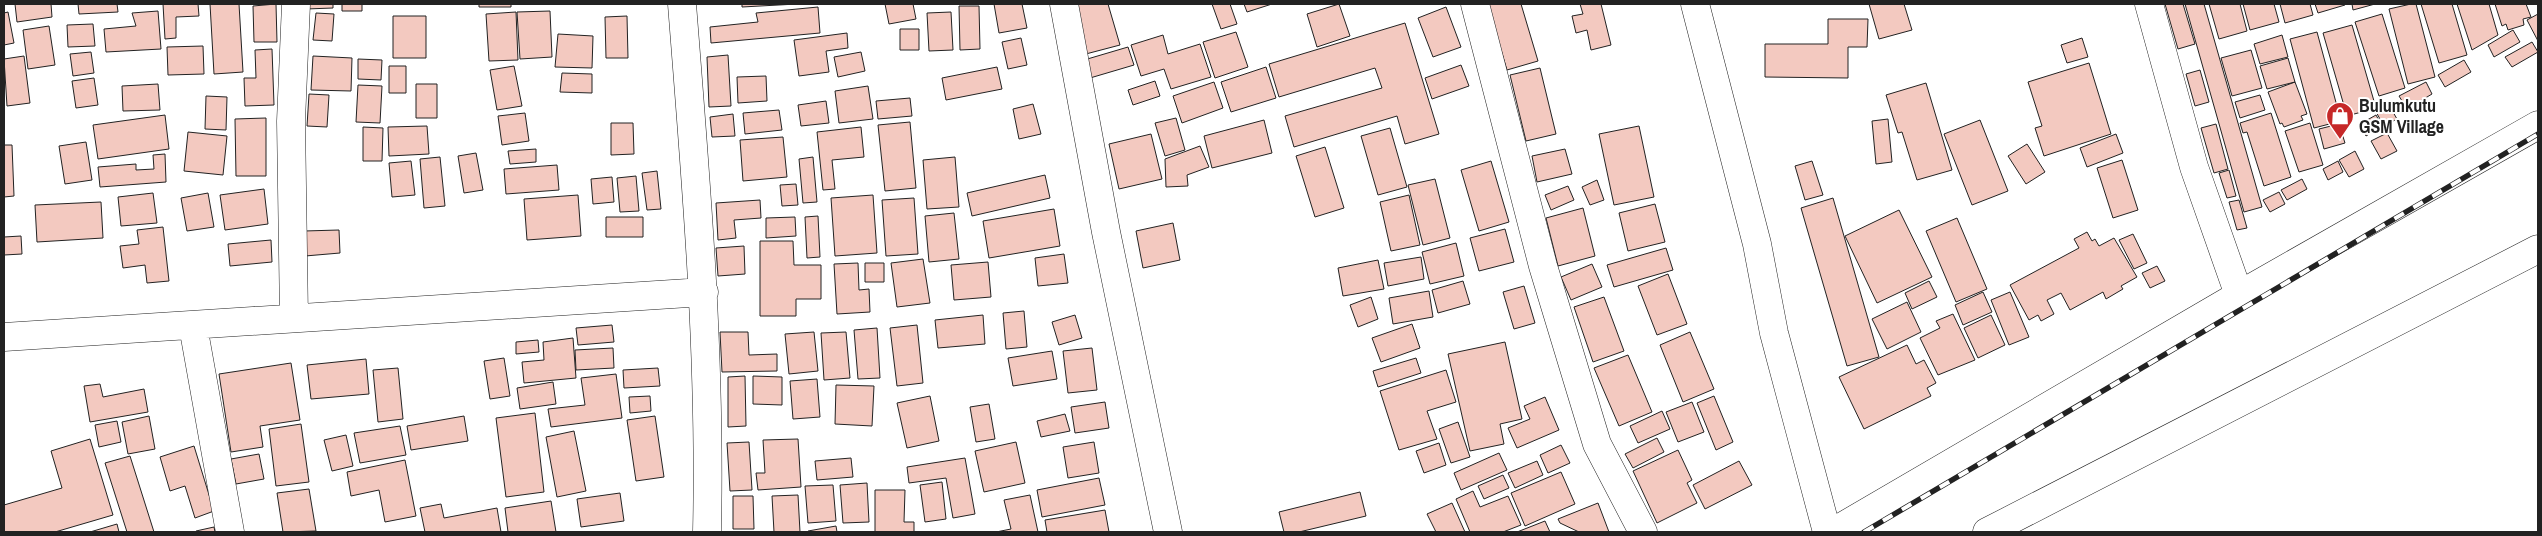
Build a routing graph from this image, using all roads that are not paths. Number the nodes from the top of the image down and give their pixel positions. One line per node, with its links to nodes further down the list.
1 (296, 4): 11 (street)
2 (682, 4): 9 (street)
3 (1064, 4): 16 (street)
4 (1475, 4): 17 (street)
5 (1695, 4): 18 (street)
6 (2149, 4): 10 (street)
7 (2538, 125): 10 (street)
8 (2538, 248): 20 (street)
9 (704, 292): 11 (street); 15 (street)
10 (2240, 295): 19 (street)
11 (294, 318): 12 (street)
12 (193, 326): 13 (street); 14 (street)
13 (4, 337)
14 (230, 532)
15 (707, 532)
16 (1168, 532)
17 (1643, 532)
18 (1827, 532)
19 (1834, 532)
20 (1987, 532)

